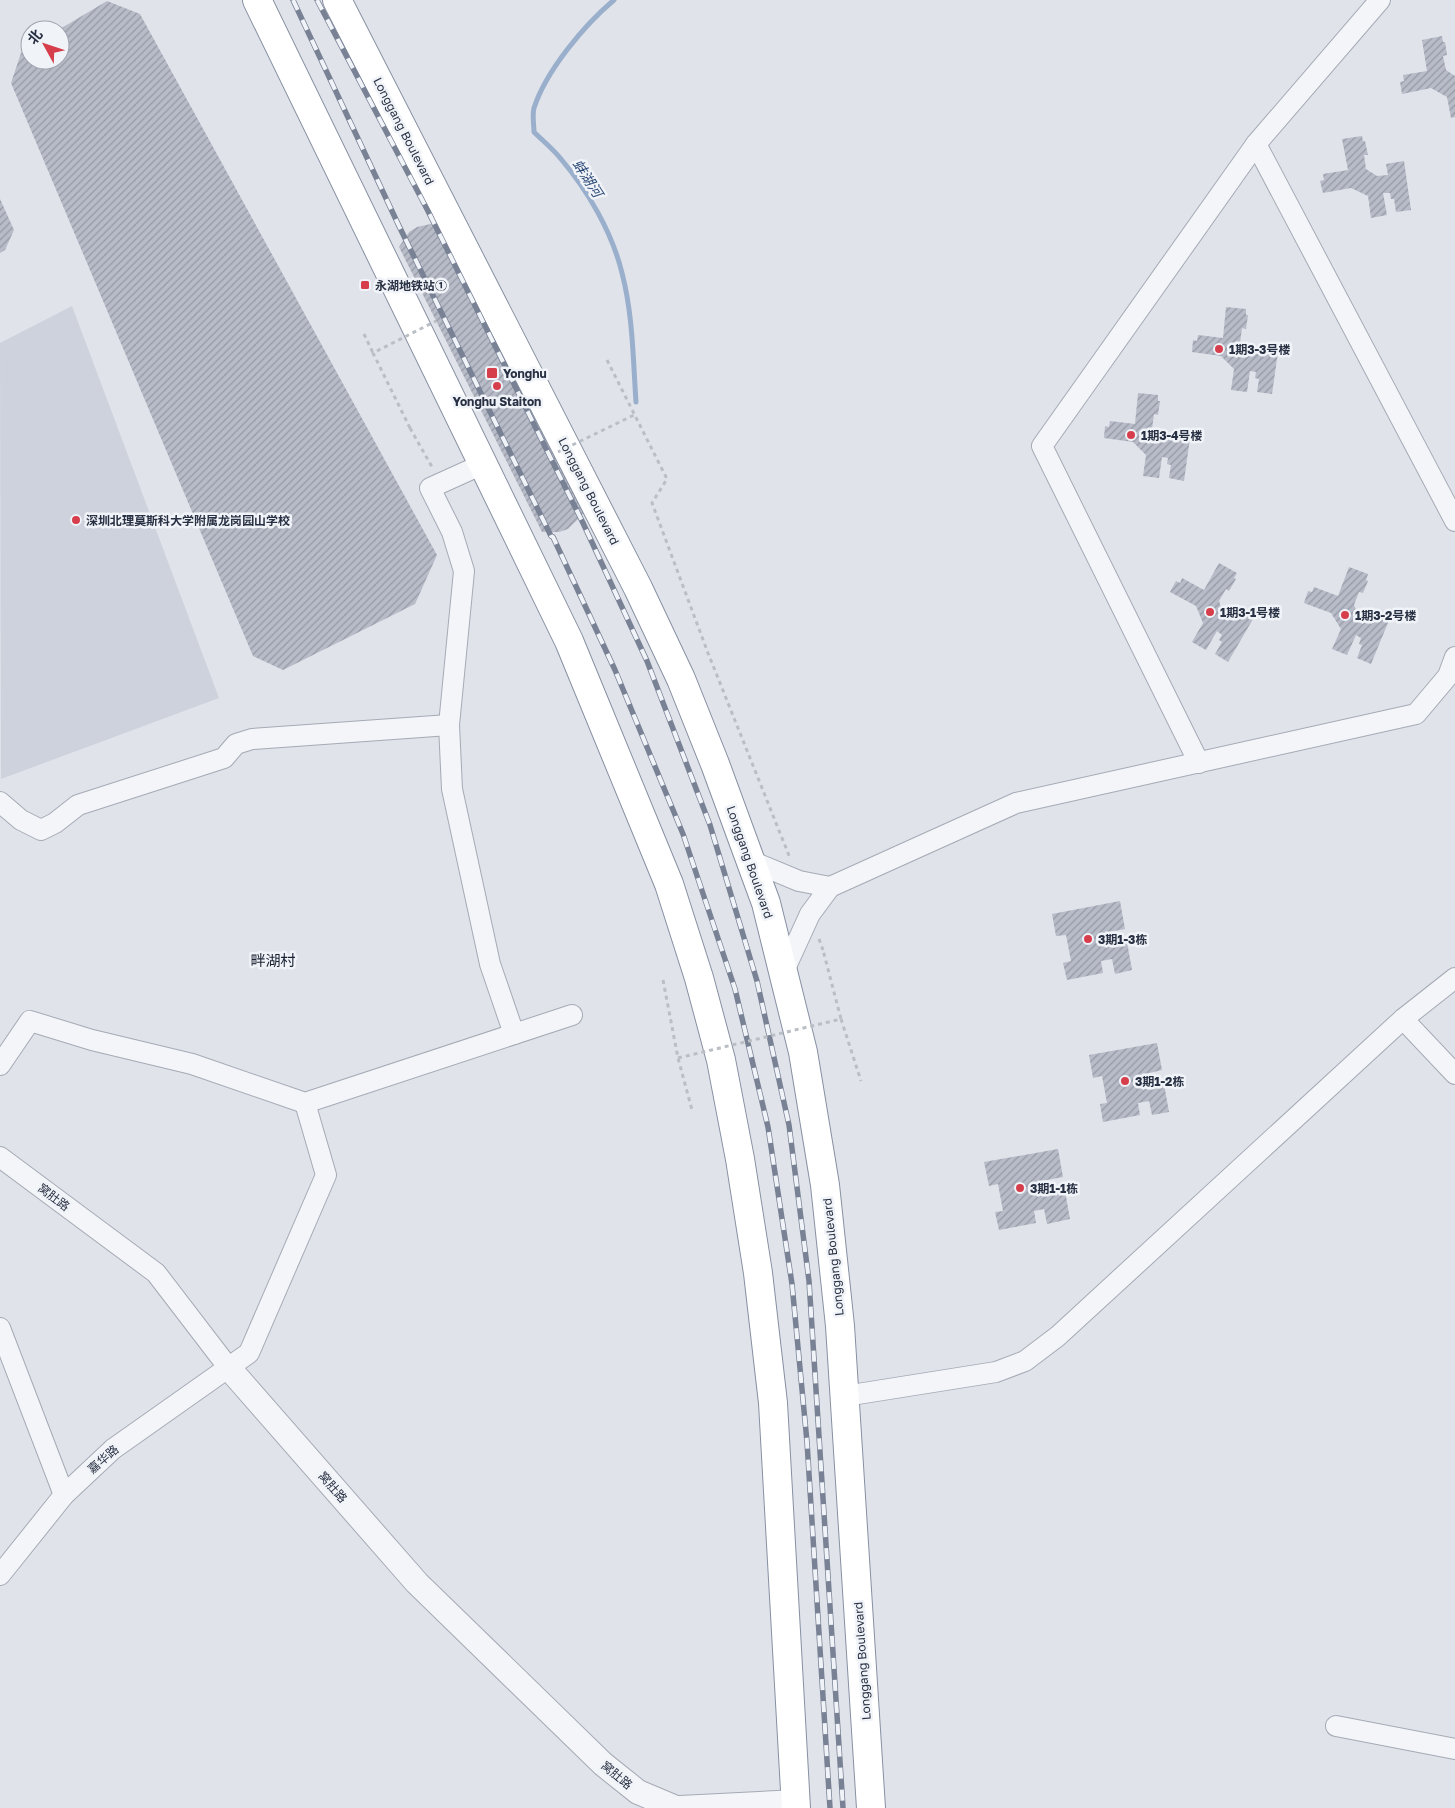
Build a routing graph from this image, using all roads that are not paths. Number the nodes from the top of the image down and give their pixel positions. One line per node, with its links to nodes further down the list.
1 (257, 0): 5 (highway)
2 (337, 0): 11 (highway, Longgang Boulevard)
3 (1380, 0): 4 (street)
4 (1256, 144): 6 (street); 9 (street)
5 (483, 464): 8 (street); 29 (highway)
6 (1455, 521)
7 (1455, 657): 9 (street)
8 (449, 725): 10 (street); 17 (street)
9 (1199, 763): 12 (street)
10 (0, 802)
11 (750, 861): 12 (street); 13 (highway, Longgang Boulevard)
12 (830, 887): 13 (street)
13 (784, 972): 24 (highway, Longgang Boulevard)
14 (1455, 978): 16 (street)
15 (572, 1014): 17 (street)
16 (1403, 1019): 19 (street); 24 (street)
17 (514, 1034): 20 (street)
18 (3, 1056): 20 (street)
19 (1455, 1074)
20 (305, 1103): 23 (street, 嘉华路)
21 (0, 1157): 23 (street, 窝肚路)
22 (0, 1328): 25 (street)
23 (228, 1367): 25 (street, 嘉华路); 30 (street, 窝肚路)
24 (845, 1396): 32 (highway, Longgang Boulevard)
25 (64, 1495): 26 (street, 嘉华路)
26 (0, 1575)
27 (1336, 1726): 28 (street)
28 (1455, 1749)
29 (796, 1805): 31 (street)
30 (676, 1808)
31 (680, 1808)
32 (871, 1808)

